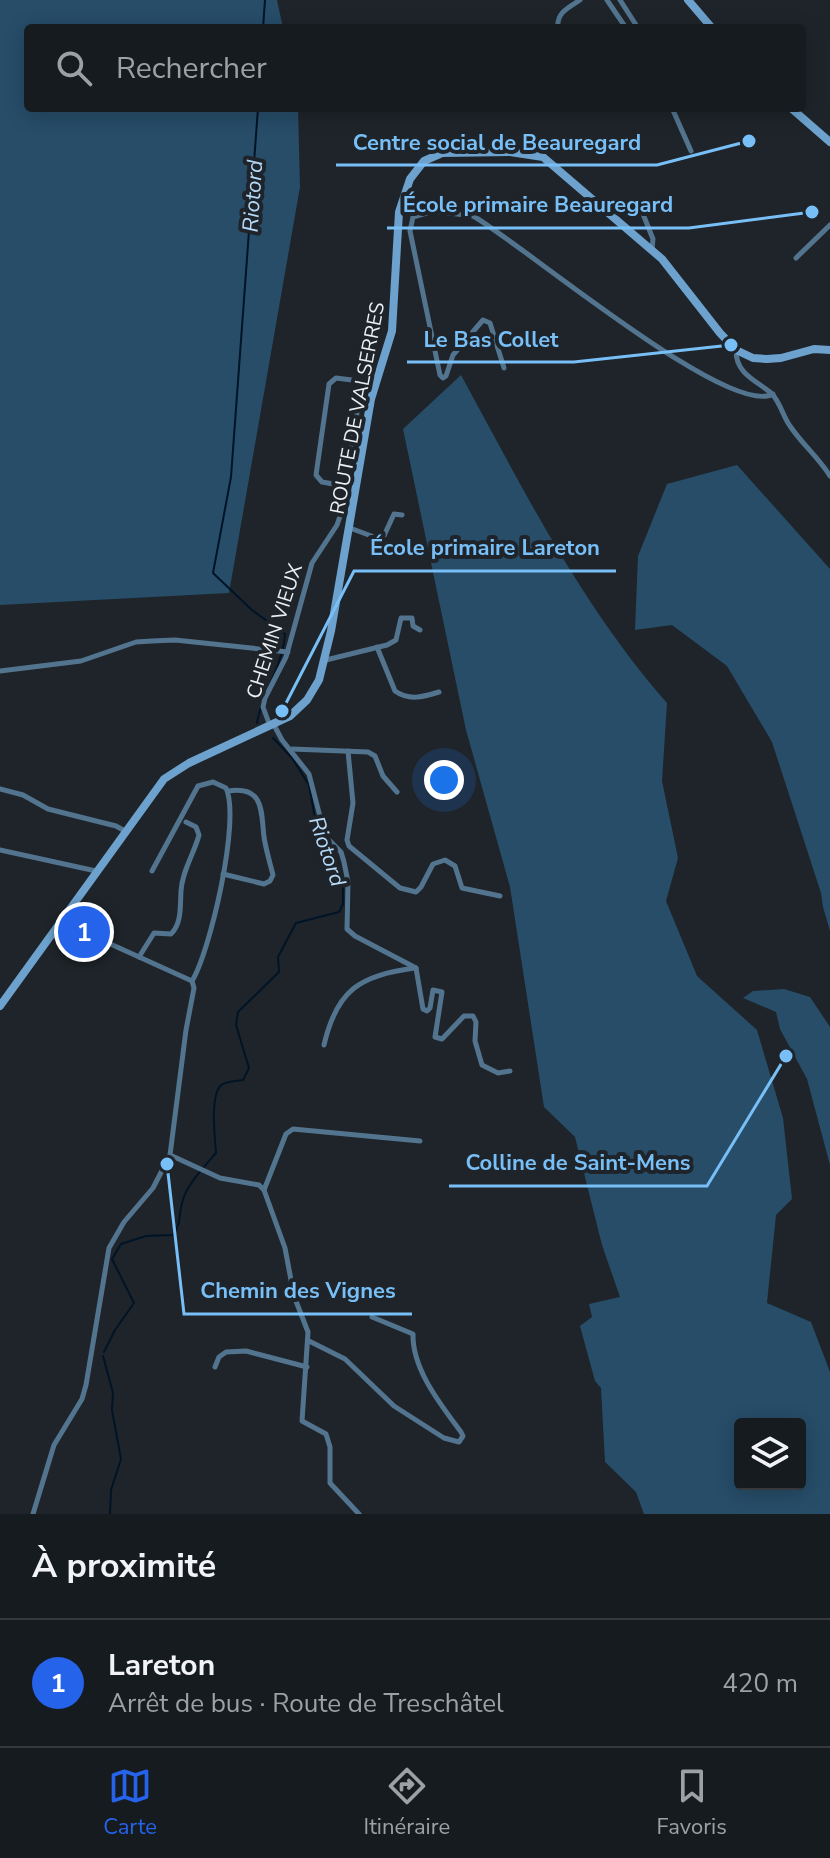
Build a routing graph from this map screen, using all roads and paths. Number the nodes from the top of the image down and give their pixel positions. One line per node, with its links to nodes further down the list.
1 (580, 0): 5 (street)
2 (607, 0): 6 (street)
3 (620, 0): 7 (street)
4 (688, 0): 8 (street)
5 (558, 24)
6 (623, 24)
7 (635, 24)
8 (709, 24)
9 (674, 112): 14 (street)
10 (795, 112): 11 (street)
11 (815, 130): 12 (street); 13 (street)
12 (830, 134)
13 (830, 142)
14 (691, 151)
15 (639, 204): 17 (street)
16 (830, 225): 18 (street)
17 (652, 250): 19 (street, ROUTE DE VALSERRES); 25 (street, ROUTE DE VALSERRES)
18 (796, 258)
19 (736, 350): 20 (street); 22 (street)
20 (830, 350)
21 (504, 368): 22 (street)
22 (773, 394): 23 (street)
23 (830, 476)
24 (345, 486): 24 (street); 25 (street)
25 (351, 496): 26 (street, ROUTE DE VALSERRES)
26 (349, 506): 28 (street, ROUTE DE VALSERRES); 31 (street, CHEMIN VIEUX)
27 (402, 515): 28 (street)
28 (350, 528): 32 (street, ROUTE DE VALSERRES)
29 (420, 630): 30 (street)
30 (377, 647): 32 (street); 34 (street)
31 (284, 652): 33 (street); 35 (street, CHEMIN VIEUX)
32 (326, 660): 35 (street, ROUTE DE VALSERRES)
33 (0, 671)
34 (439, 692)
35 (272, 726): 36 (street); 42 (street, ROUTE DE VALSERRES)
36 (289, 748): 37 (street); 50 (street)
37 (348, 751): 40 (street); 47 (street)
38 (0, 789): 42 (street)
39 (228, 791): 45 (street); 46 (street); 46 (street)
40 (397, 792)
41 (186, 822): 49 (street)
42 (125, 831): 44 (street, ROUTE DE VALSERRES)
43 (0, 850): 44 (street)
44 (97, 871): 48 (street); 48 (street)
45 (152, 871)
46 (223, 874): 51 (street)
47 (500, 896)
48 (64, 921): 49 (street); 52 (street)
49 (139, 957): 51 (street)
50 (416, 968): 53 (street); 54 (street)
51 (192, 981): 56 (street)
52 (0, 1006)
53 (324, 1045)
54 (510, 1071)
55 (420, 1141): 57 (street)
56 (170, 1155): 57 (street); 62 (street)
57 (264, 1190): 59 (street)
58 (372, 1317): 59 (street)
59 (309, 1341): 61 (street)
60 (215, 1367): 61 (street)
61 (307, 1367): 63 (street)
62 (33, 1514)
63 (359, 1514)

